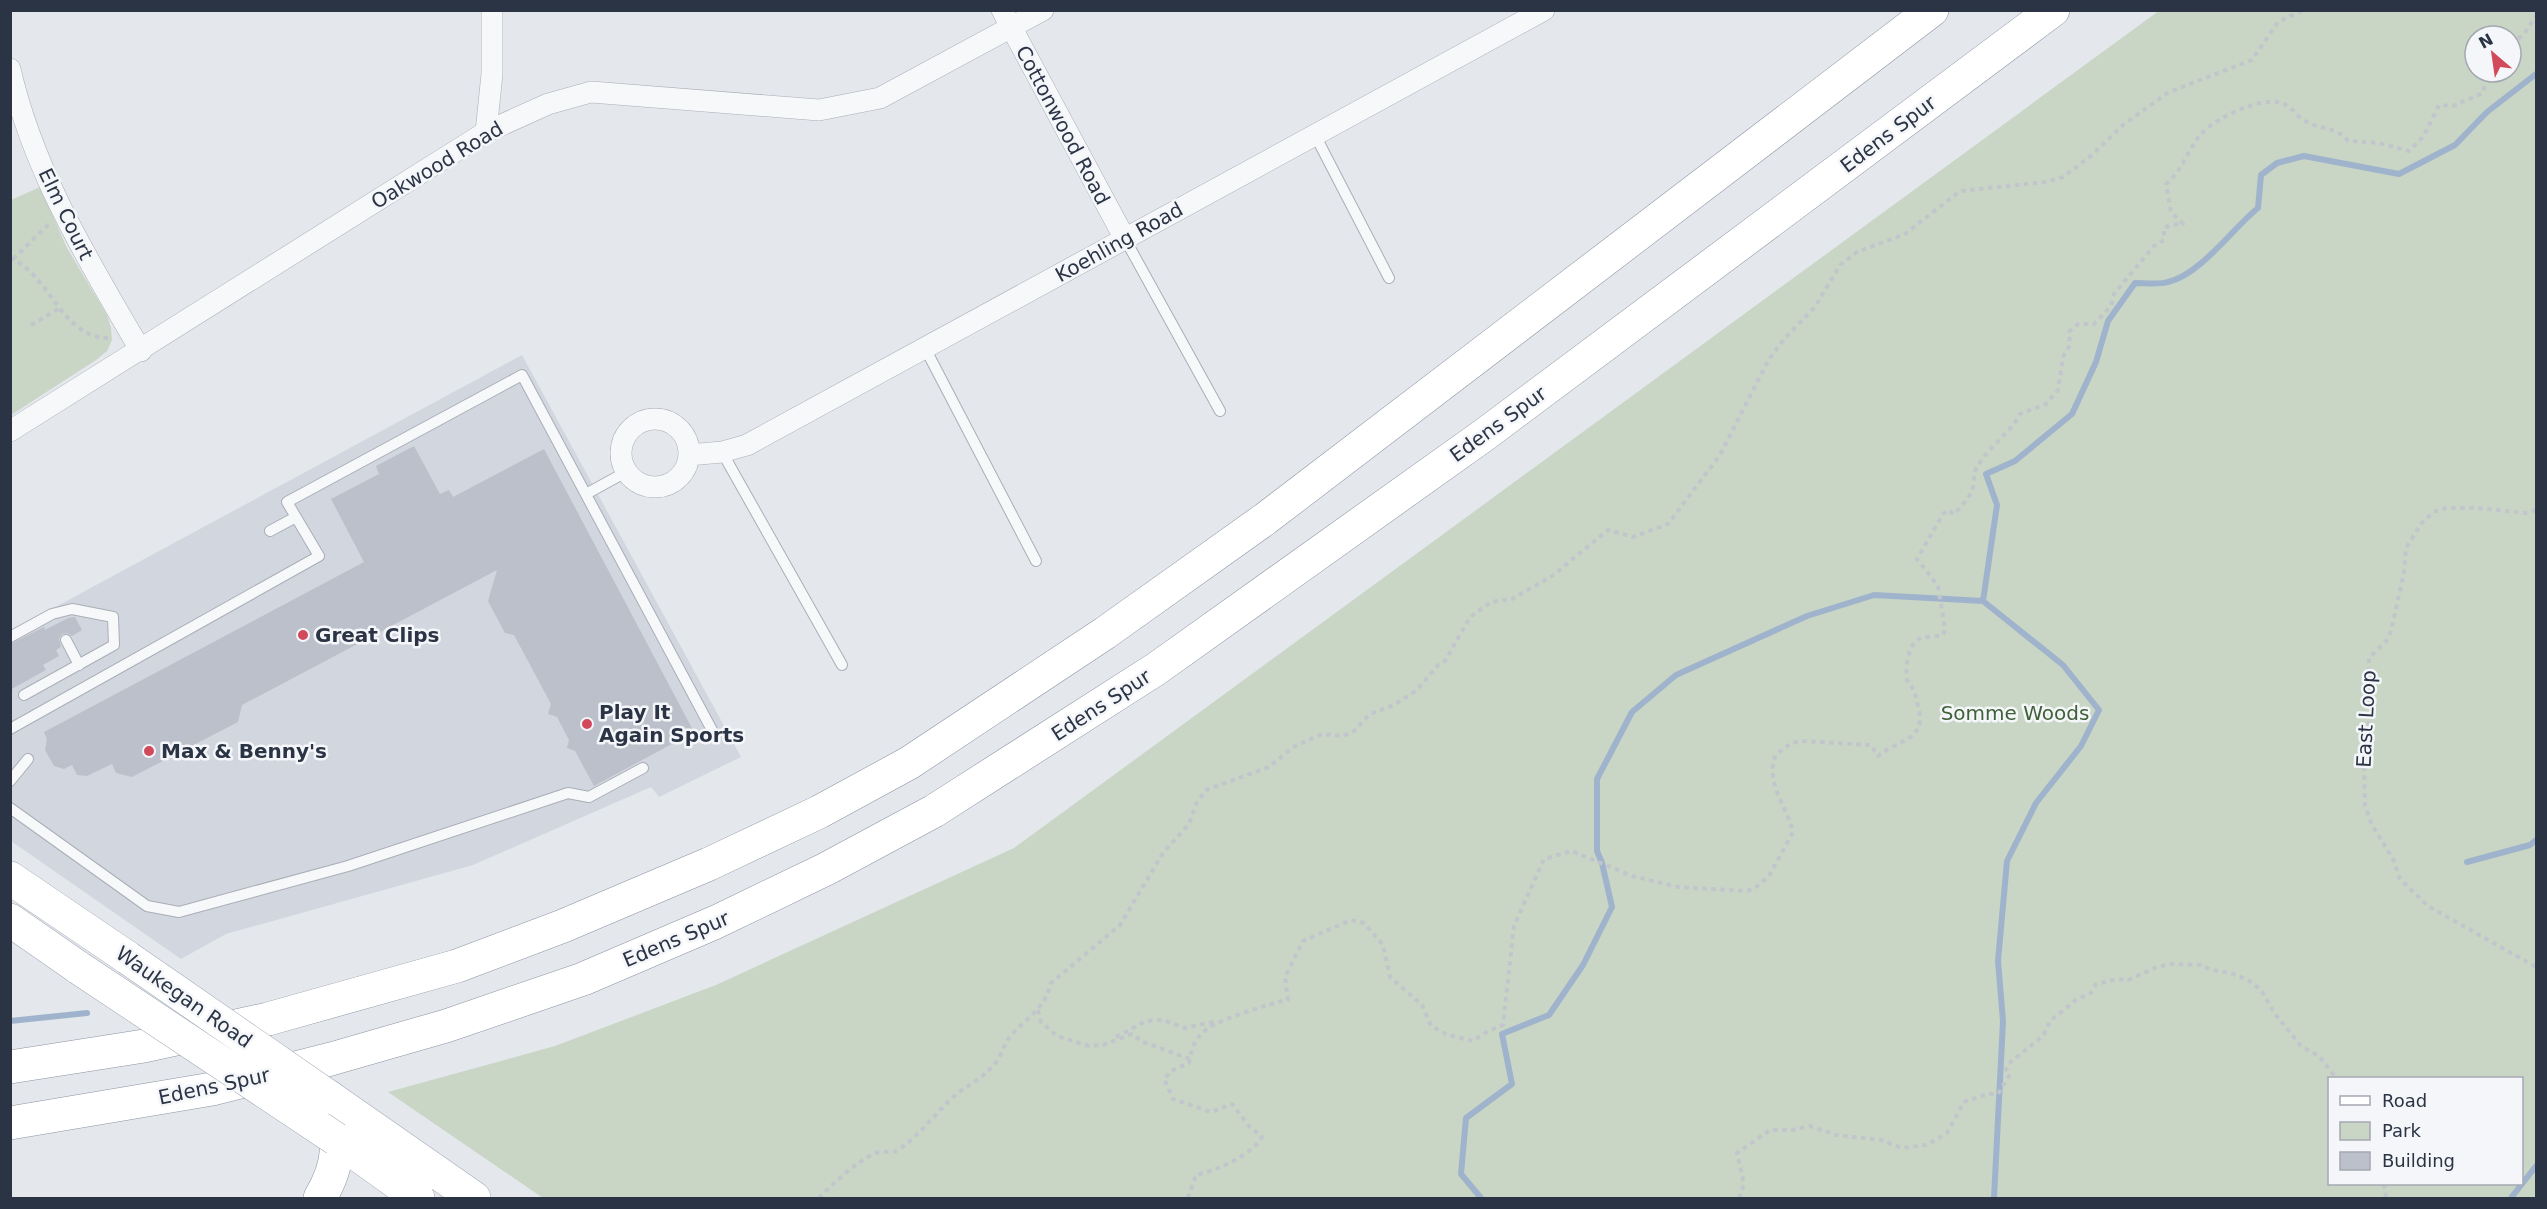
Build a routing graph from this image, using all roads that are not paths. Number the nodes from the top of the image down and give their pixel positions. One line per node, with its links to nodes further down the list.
1 (492, 10): 8 (street)
2 (1043, 10): 6 (street, Oakwood Road)
3 (1544, 10): 9 (street, Koehling Road)
4 (1932, 10): 36 (main road)
5 (2053, 10): 38 (main road, Edens Spur)
6 (1006, 18): 8 (street, Oakwood Road); 10 (street, Cottonwood Road)
7 (10, 69): 12 (street, Elm Court)
8 (486, 132): 12 (street, Oakwood Road)
9 (1315, 135): 10 (street, Koehling Road); 11 (lane)
10 (1125, 239): 13 (street, Koehling Road); 14 (lane)
11 (1389, 278)
12 (136, 343): 15 (street, Oakwood Road)
13 (925, 348): 16 (street, Koehling Road); 22 (lane)
14 (1220, 411)
15 (10, 431)
16 (722, 452): 17 (street, Koehling Road); 25 (lane)
17 (689, 455): 18 (street); 18 (street)
18 (626, 472): 19 (lane)
19 (586, 494): 20 (lane); 29 (lane)
20 (296, 518): 21 (lane); 28 (lane)
21 (270, 531)
22 (1036, 561)
23 (10, 637): 26 (lane)
24 (66, 640): 26 (lane)
25 (842, 665)
26 (79, 666): 27 (lane)
27 (24, 695)
28 (10, 729)
29 (713, 732)
30 (28, 759): 32 (lane)
31 (644, 768): 33 (lane)
32 (10, 781)
33 (10, 807)
34 (10, 878): 37 (main road, Waukegan Road, bridge)
35 (10, 920): 39 (main road, Waukegan Road, bridge)
36 (10, 1067)
37 (329, 1097): 39 (main road); 42 (main road, Waukegan Road)
38 (10, 1122)
39 (336, 1138): 40 (main road); 41 (main road, Waukegan Road)
40 (320, 1198)
41 (418, 1198)
42 (474, 1198)

